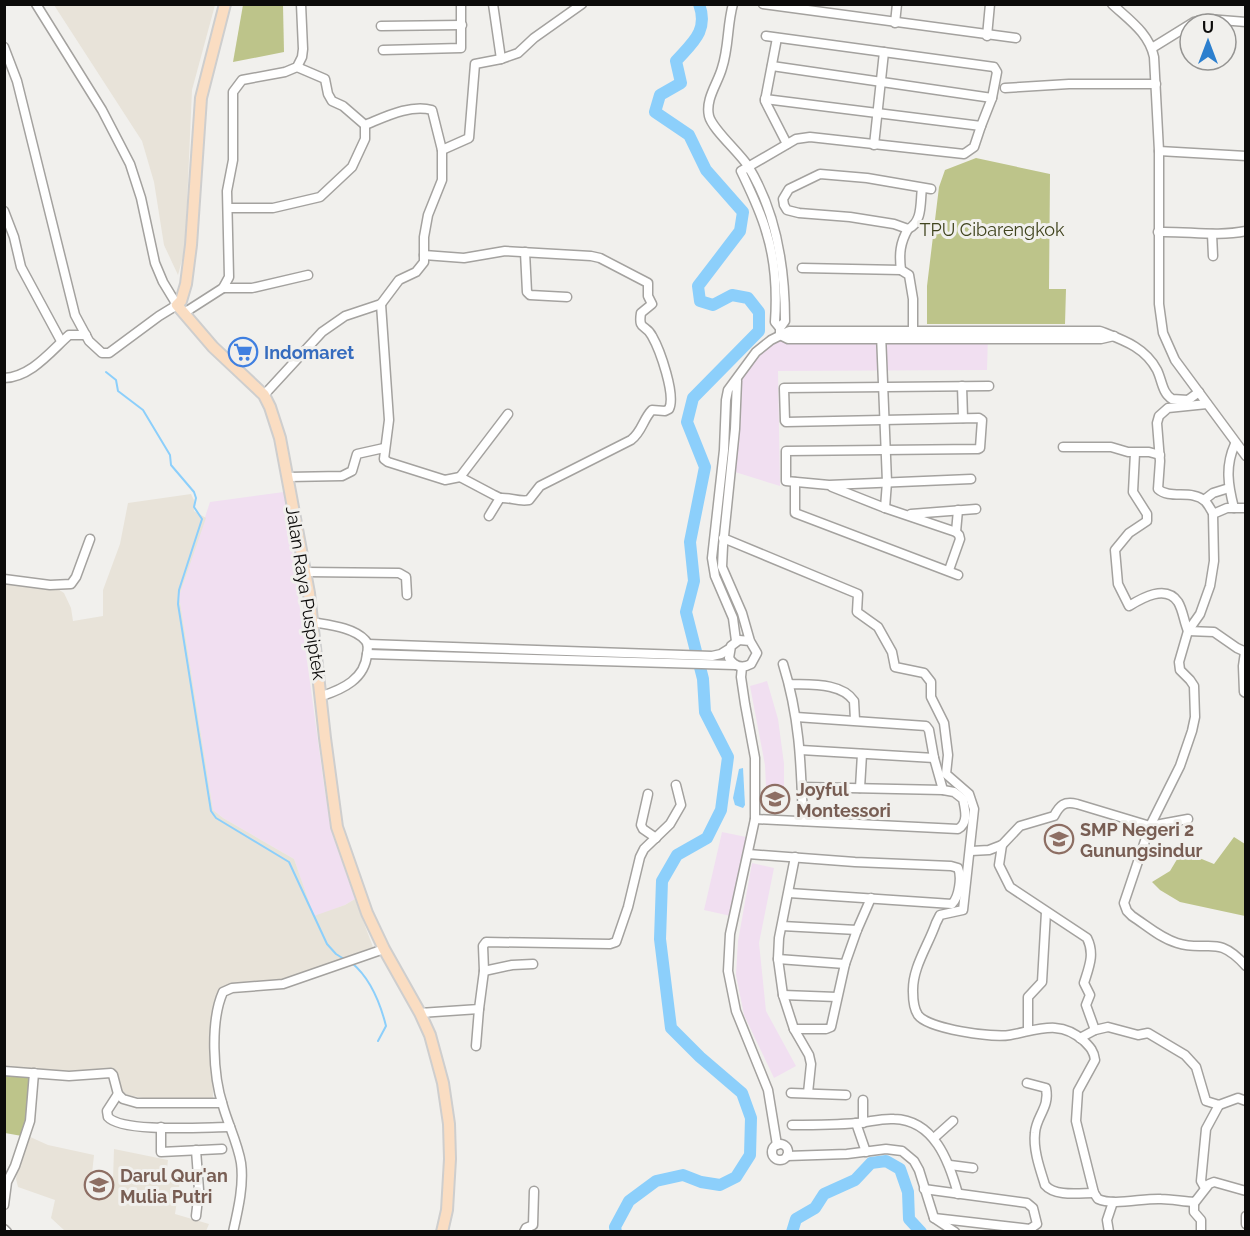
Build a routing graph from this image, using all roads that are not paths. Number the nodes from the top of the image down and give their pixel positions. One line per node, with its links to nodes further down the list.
1 (36, 4): 58 (street, Jalan Raya Puspiptek)
2 (225, 4): 58 (main road)
3 (301, 4): 28 (street)
4 (461, 4): 15 (street)
5 (493, 4): 25 (street)
6 (582, 4): 25 (street)
7 (733, 4): 42 (street)
8 (763, 4): 12 (street)
9 (897, 4): 14 (street)
10 (1112, 4): 22 (street)
11 (988, 5): 18 (street)
12 (782, 6): 14 (street)
13 (1245, 22): 22 (street)
14 (895, 23): 18 (street)
15 (462, 25): 16 (street); 23 (street)
16 (381, 26)
17 (766, 36): 19 (street)
18 (987, 36): 20 (street)
19 (777, 38): 24 (street); 27 (street)
20 (1016, 38)
21 (4, 47): 26 (street)
22 (1152, 48): 30 (street)
23 (383, 50)
24 (884, 51): 29 (street); 32 (street)
25 (501, 59): 39 (street)
26 (8, 63): 62 (street)
27 (772, 66): 29 (street); 33 (street)
28 (297, 67): 35 (street); 43 (street)
29 (881, 81): 32 (street); 34 (street)
30 (1156, 84): 31 (street); 40 (street)
31 (1005, 88)
32 (992, 98): 36 (street)
33 (765, 99): 34 (street); 37 (street)
34 (877, 111): 36 (street); 38 (street)
35 (365, 125): 39 (street); 43 (street)
36 (981, 126): 38 (street)
37 (787, 144): 38 (street); 42 (street)
38 (874, 145)
39 (442, 150): 50 (street)
40 (1159, 151): 41 (street); 47 (street)
41 (1245, 156)
42 (748, 167): 59 (street)
43 (228, 208): 55 (street)
44 (4, 211): 64 (street)
45 (908, 229): 45 (street); 53 (street)
46 (1245, 231): 48 (street)
47 (1158, 232): 48 (street); 70 (street)
48 (1212, 234): 51 (street)
49 (525, 252): 50 (street); 56 (street); 92 (street)
50 (424, 255): 57 (street)
51 (1213, 256)
52 (802, 268): 53 (street)
53 (901, 270): 60 (street)
54 (308, 275): 55 (street)
55 (223, 288): 58 (street)
56 (567, 297)
57 (381, 304): 71 (street); 80 (street)
58 (180, 309): 62 (street); 71 (main road, Jalan Raya Puspiptek)
59 (780, 331): 61 (street); 66 (street)
60 (913, 331): 61 (street); 63 (street)
61 (881, 334): 63 (street); 67 (street)
62 (86, 335): 64 (street)
63 (952, 335): 70 (street)
64 (62, 341): 65 (street)
65 (4, 378)
66 (737, 380): 76 (street); 77 (street)
67 (884, 386): 68 (street); 75 (street); 75 (street)
68 (962, 386): 69 (street); 74 (street)
69 (989, 386)
70 (1198, 392): 72 (street)
71 (264, 395): 85 (main road, Jalan Raya Puspiptek)
72 (1207, 404): 78 (street); 83 (street)
73 (508, 414): 86 (street)
74 (963, 418): 75 (street); 81 (street)
75 (885, 419): 81 (street)
76 (725, 429): 77 (street); 112 (street)
77 (735, 429): 103 (street)
78 (1236, 444): 84 (street); 91 (street)
79 (1063, 447): 82 (street)
80 (384, 448): 85 (street); 86 (street)
81 (885, 450): 88 (street); 89 (street)
82 (1134, 453): 83 (street); 111 (street)
83 (1160, 455): 93 (street)
84 (1245, 456)
85 (288, 477): 106 (main road, Jalan Raya Puspiptek)
86 (460, 477): 92 (street)
87 (971, 479): 88 (street)
88 (887, 482): 90 (street); 96 (street)
89 (795, 483): 90 (street); 105 (street)
90 (829, 485): 96 (street)
91 (1229, 488): 93 (street); 94 (street)
92 (500, 498): 101 (street)
93 (1204, 500): 99 (street)
94 (1234, 507): 95 (street); 99 (street)
95 (1245, 507)
96 (885, 508): 100 (street)
97 (958, 510): 98 (street); 100 (street); 102 (street)
98 (976, 510)
99 (1213, 513): 111 (street)
100 (907, 514): 102 (street)
101 (489, 516)
102 (956, 532): 105 (street)
103 (723, 538): 113 (street); 139 (street)
104 (90, 539): 108 (street)
105 (949, 570): 107 (street)
106 (306, 572): 109 (street); 110 (main road, Jalan Raya Puspiptek)
107 (958, 574)
108 (4, 579)
109 (407, 595)
110 (312, 622): 114 (street); 122 (main road, Jalan Raya Puspiptek)
111 (1188, 631): 116 (street); 136 (street)
112 (736, 641): 113 (street); 115 (street)
113 (750, 641): 119 (street)
114 (367, 649): 117 (street); 122 (street)
115 (729, 649): 117 (street); 119 (street)
116 (1245, 652): 121 (street)
117 (712, 660): 119 (street)
118 (783, 664): 120 (street)
119 (738, 666): 133 (street)
120 (789, 684): 123 (street); 124 (street)
121 (1245, 693)
122 (322, 696): 147 (main road, Jalan Raya Puspiptek)
123 (796, 717): 124 (street); 125 (street)
124 (855, 720): 127 (street)
125 (801, 750): 126 (street); 129 (street)
126 (862, 754): 127 (street); 130 (street)
127 (933, 758): 131 (street)
128 (675, 785): 137 (street)
129 (802, 787): 130 (street); 135 (street)
130 (860, 788): 131 (street)
131 (943, 790): 135 (street)
132 (648, 794): 137 (street)
133 (755, 819): 135 (street); 140 (street)
134 (1188, 819): 136 (street)
135 (803, 821)
136 (1150, 826): 138 (street); 151 (street)
137 (656, 838): 152 (street)
138 (1002, 845): 139 (street); 144 (street)
139 (971, 851): 158 (street)
140 (748, 854): 141 (street); 181 (street)
141 (795, 857): 142 (street); 143 (street)
142 (789, 893): 143 (street); 145 (street)
143 (871, 898): 146 (street)
144 (1046, 912): 158 (street); 159 (street)
145 (782, 926): 146 (street); 148 (street)
146 (856, 930): 150 (street)
147 (384, 949): 156 (main road, Jalan Raya Puspiptek); 171 (street)
148 (778, 959): 150 (street); 153 (street)
149 (533, 964): 152 (street)
150 (845, 964): 154 (street)
151 (1245, 966)
152 (484, 971): 155 (street)
153 (783, 995): 154 (street); 157 (street)
154 (837, 997): 157 (street)
155 (478, 1008): 156 (street); 161 (street)
156 (420, 1013): 198 (main road, Jalan Raya Puspiptek)
157 (794, 1029): 167 (street)
158 (1028, 1030): 160 (street)
159 (1095, 1030): 160 (street); 172 (street)
160 (1080, 1038): 188 (street)
161 (476, 1046)
162 (4, 1071): 163 (street)
163 (34, 1073): 166 (street); 192 (street)
164 (1027, 1083): 188 (street)
165 (791, 1093): 167 (street)
166 (118, 1094): 171 (street); 176 (street)
167 (808, 1094): 168 (street)
168 (846, 1095)
169 (863, 1100): 174 (street)
170 (1245, 1101): 172 (street)
171 (222, 1103): 177 (street)
172 (1219, 1105): 184 (street)
173 (953, 1121): 178 (street)
174 (860, 1123): 175 (street); 178 (street); 181 (street)
175 (792, 1125)
176 (161, 1127): 177 (street); 180 (street)
177 (230, 1127): 197 (street)
178 (934, 1138): 182 (street)
179 (222, 1149): 180 (street)
180 (196, 1150): 193 (street)
181 (866, 1152): 185 (street)
182 (950, 1164): 183 (street); 189 (street)
183 (973, 1168)
184 (1205, 1188): 187 (street); 191 (street)
185 (924, 1190): 189 (street); 195 (street)
186 (534, 1191): 199 (street)
187 (1245, 1191)
188 (1094, 1193): 190 (street)
189 (958, 1194): 195 (street)
190 (1113, 1202): 191 (street); 201 (street)
191 (1194, 1202): 202 (street)
192 (4, 1205)
193 (196, 1216)
194 (1245, 1216): 196 (street)
195 (934, 1218): 200 (street)
196 (1245, 1224)
197 (233, 1232)
198 (442, 1232)
199 (524, 1232)
200 (955, 1232)
201 (1109, 1232)
202 (1201, 1232)

